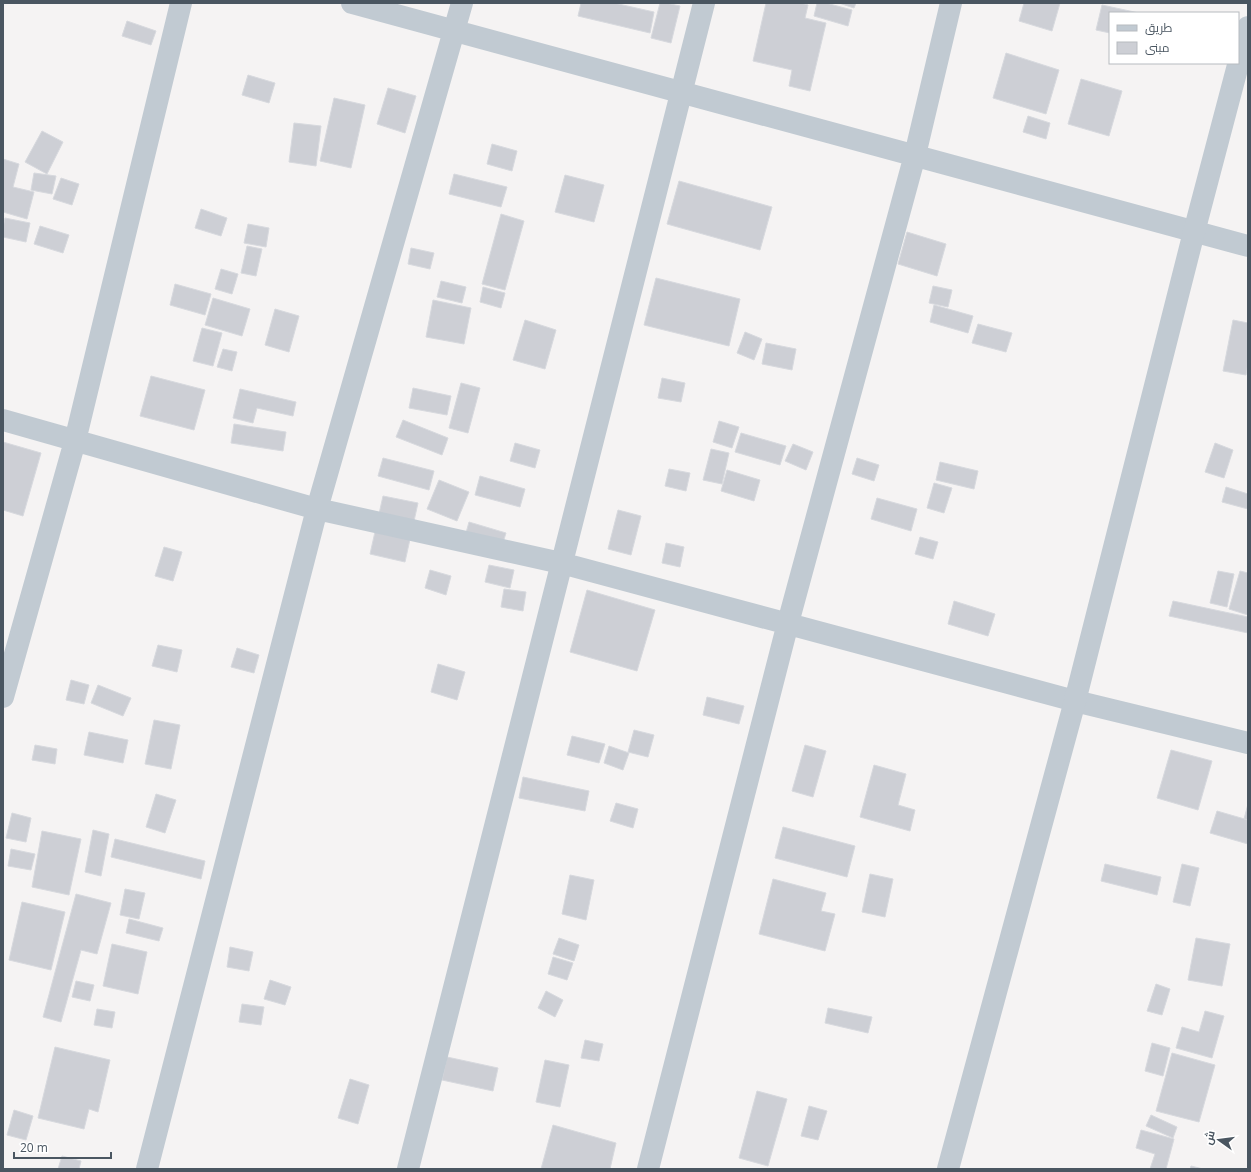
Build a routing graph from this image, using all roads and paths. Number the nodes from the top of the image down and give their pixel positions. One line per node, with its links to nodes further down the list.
1 (181, 3): 15 (street)
2 (352, 3): 7 (street)
3 (462, 3): 7 (street)
4 (704, 3): 10 (street)
5 (951, 3): 11 (street)
6 (1248, 27): 8 (street)
7 (455, 30): 10 (street); 16 (street)
8 (1239, 61)
9 (1238, 64): 12 (street)
10 (682, 92): 11 (street); 17 (street)
11 (914, 155): 12 (street); 18 (street)
12 (1194, 232): 13 (street); 20 (street)
13 (1248, 246)
14 (3, 420): 15 (street)
15 (75, 441): 16 (street); 19 (street)
16 (317, 509): 17 (street); 22 (street)
17 (561, 563): 18 (street); 23 (street)
18 (788, 623): 20 (street); 24 (street)
19 (3, 697)
20 (1075, 701): 21 (street); 25 (street)
21 (1248, 743)
22 (147, 1169)
23 (408, 1169)
24 (648, 1169)
25 (948, 1169)

